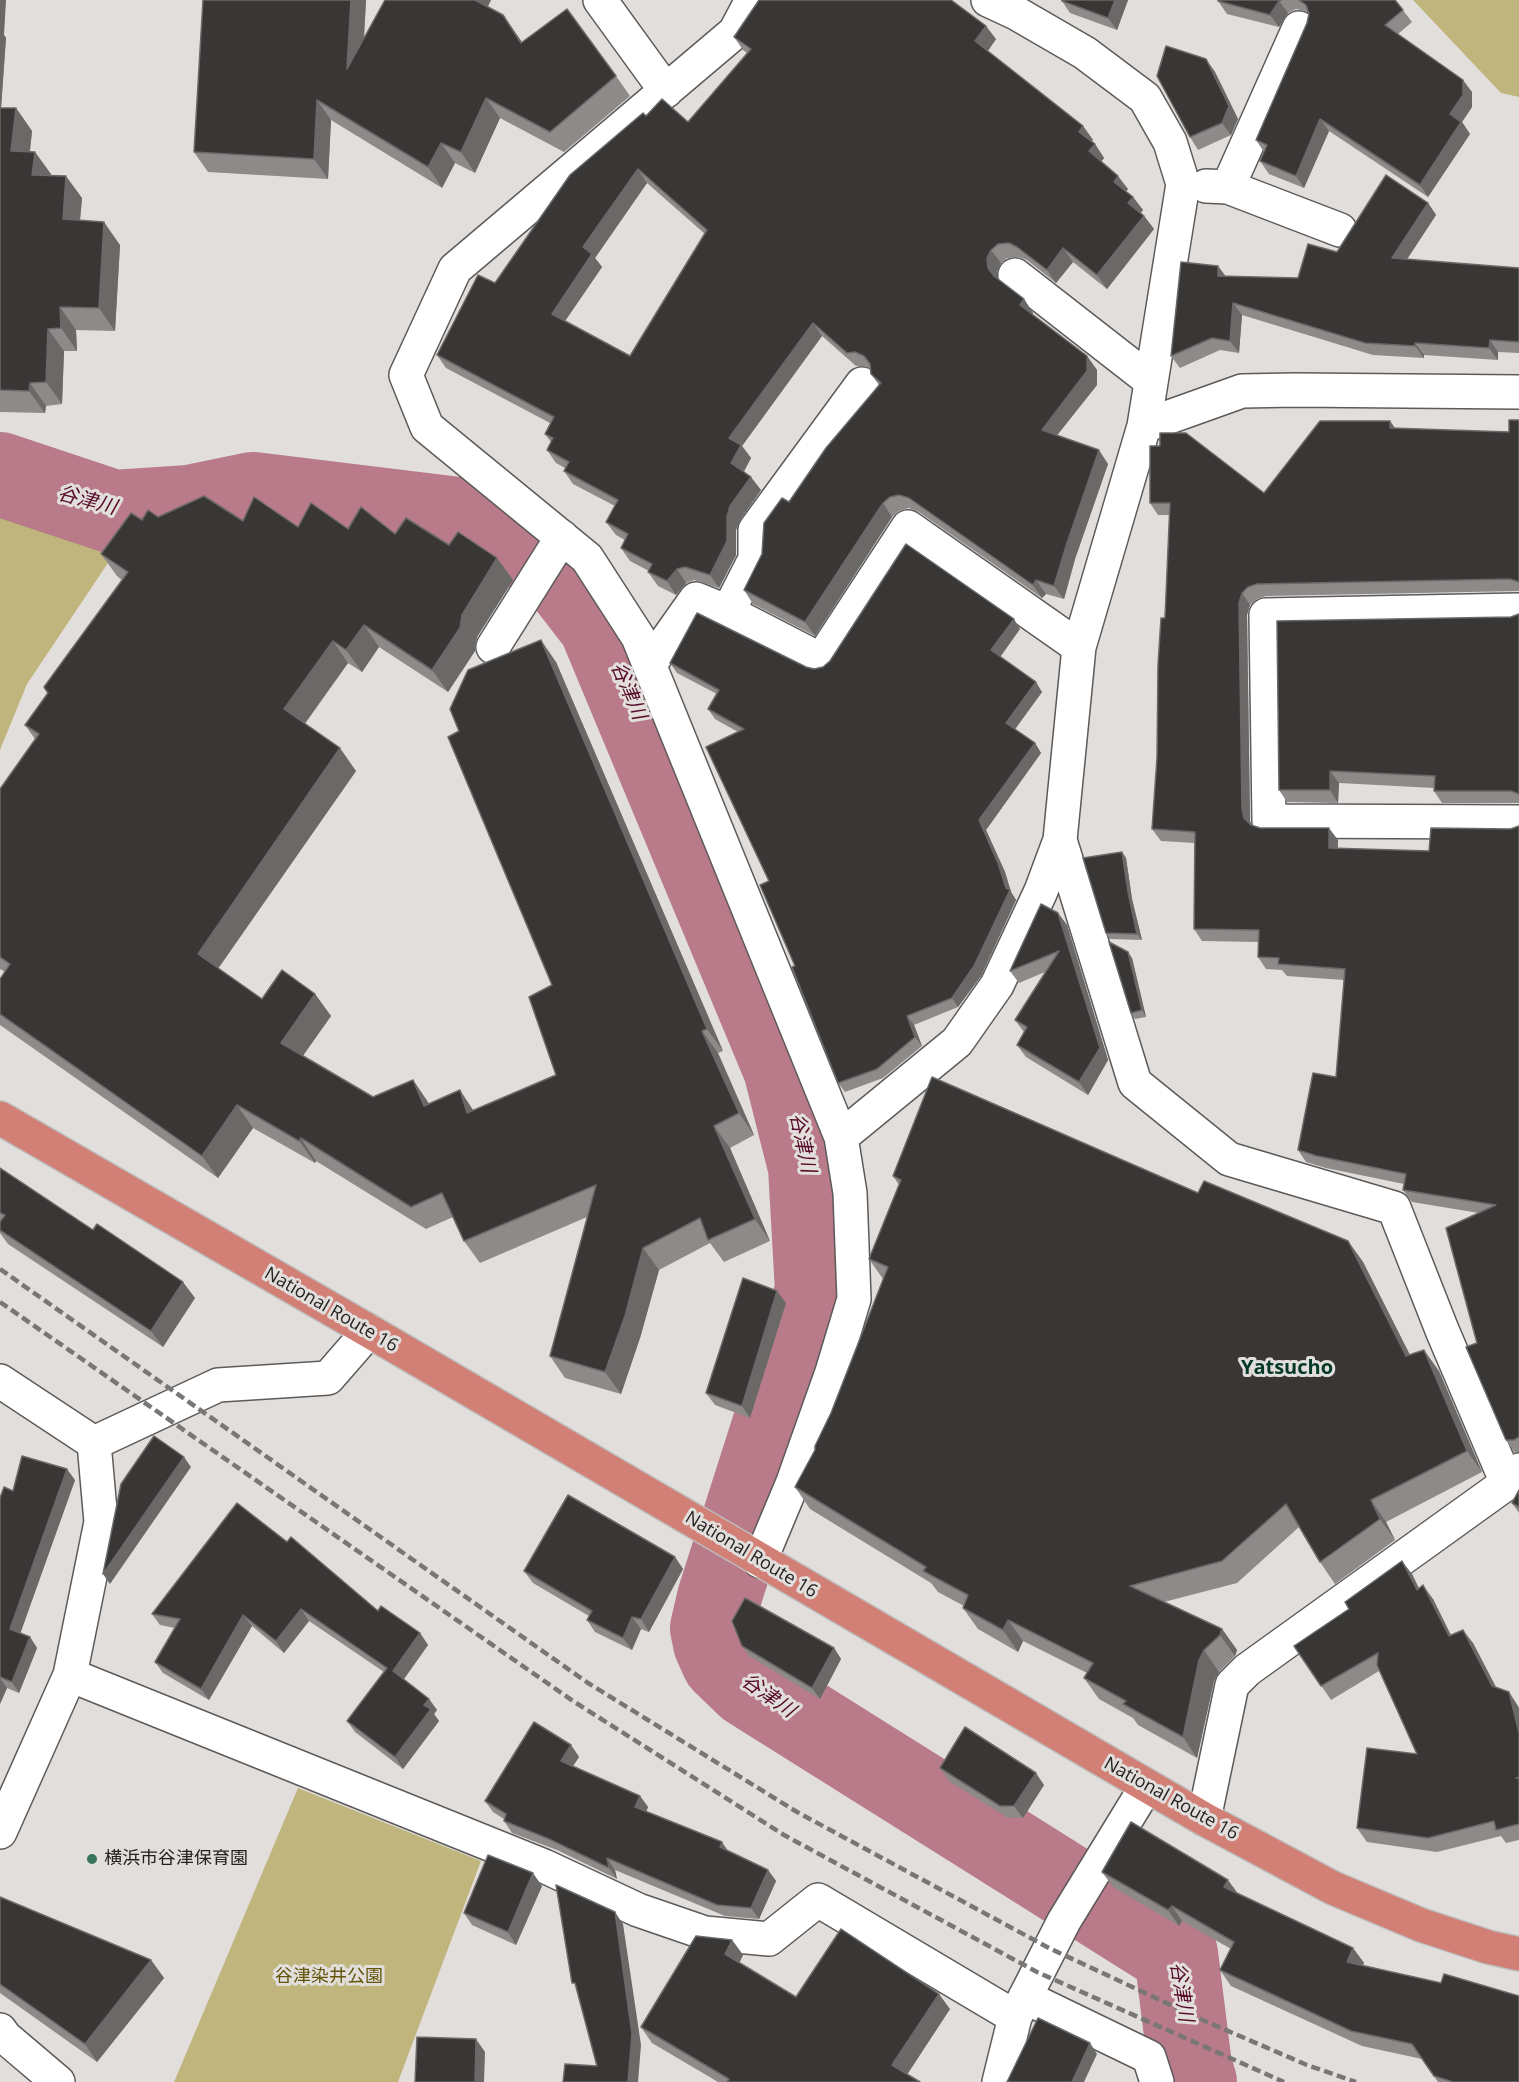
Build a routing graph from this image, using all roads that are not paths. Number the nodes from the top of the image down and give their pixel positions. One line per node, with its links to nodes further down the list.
1 (600, 0): 5 (street)
2 (752, 0): 5 (street)
3 (988, 0): 6 (street)
4 (1299, 28): 7 (street)
5 (666, 91): 14 (street)
6 (1184, 184): 7 (street); 10 (street)
7 (1228, 188): 8 (street)
8 (1340, 230)
9 (1015, 275): 10 (street)
10 (1151, 381): 13 (street)
11 (862, 384): 16 (street)
12 (1519, 392): 13 (street)
13 (1144, 426): 18 (street)
14 (562, 537): 17 (street); 19 (street)
15 (1519, 610): 20 (street)
16 (728, 612): 18 (street); 19 (street)
17 (493, 647)
18 (1079, 647): 21 (street)
19 (650, 664): 23 (street)
20 (1519, 822)
21 (1060, 840): 23 (street); 27 (street)
22 (0, 1118): 24 (highway, National Route 16)
23 (841, 1137): 28 (street)
24 (369, 1331): 26 (street); 28 (highway, National Route 16)
25 (0, 1381): 26 (street)
26 (94, 1443): 29 (street)
27 (1513, 1477): 31 (street)
28 (756, 1558): 30 (highway, National Route 16)
29 (70, 1674): 32 (street); 34 (street)
30 (1146, 1787): 31 (highway, National Route 16); 34 (street)
31 (1204, 1819): 33 (highway, National Route 16)
32 (0, 1832)
33 (1519, 1954)
34 (1020, 2007): 37 (street); 38 (street)
35 (0, 2030): 36 (street)
36 (58, 2082)
37 (999, 2082)
38 (1157, 2082)

